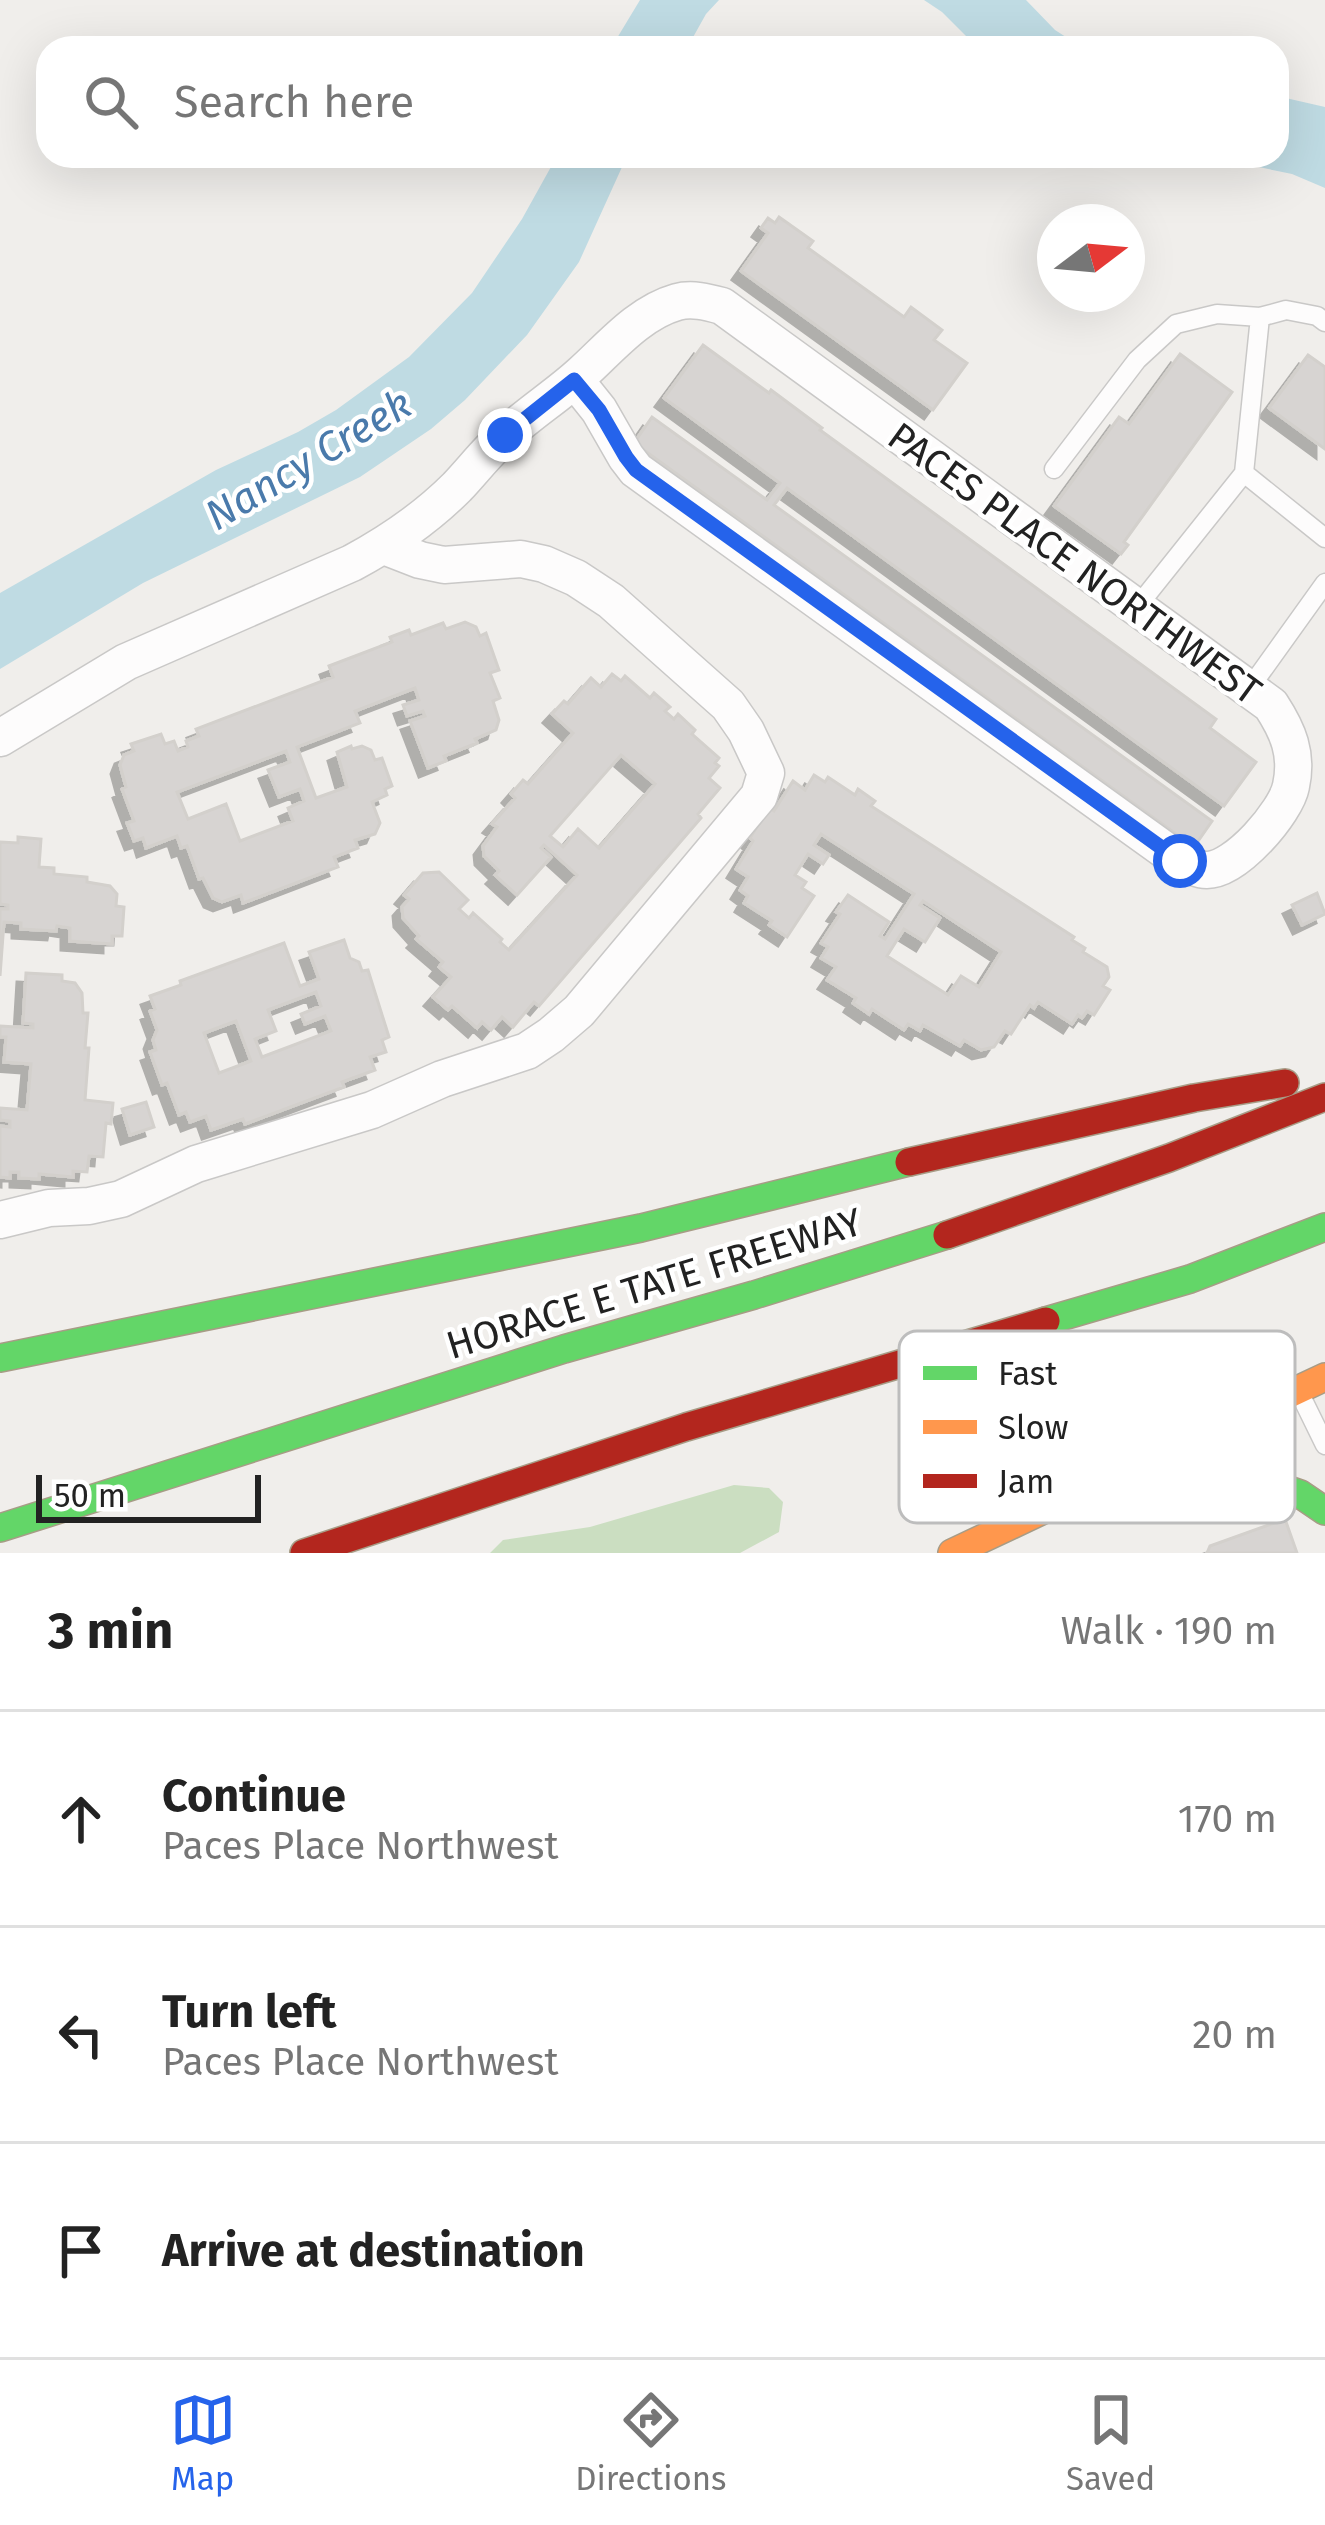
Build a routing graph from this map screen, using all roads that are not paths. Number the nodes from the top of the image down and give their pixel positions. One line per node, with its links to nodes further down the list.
1 (1260, 317): 2 (lane); 4 (lane); 5 (lane)
2 (1325, 322)
3 (574, 380): 7 (street, PACES PLACE NORTHWEST); 9 (street, PACES PLACE NORTHWEST); 10 (street, PACES PLACE NORTHWEST)
4 (1054, 469)
5 (1244, 472): 6 (lane); 9 (lane)
6 (1325, 538)
7 (384, 546): 11 (street, PACES PLACE NORTHWEST); 14 (street)
8 (1325, 583): 10 (lane)
9 (1137, 607): 10 (street, PACES PLACE NORTHWEST)
10 (1249, 689)
11 (0, 738)
12 (1325, 1081): 17 (main road)
13 (1325, 1097): 26 (main road, HORACE E TATE FREEWAY)
14 (0, 1220)
15 (1325, 1227): 16 (main road)
16 (1013, 1331)
17 (0, 1358)
18 (899, 1364): 27 (main road)
19 (1325, 1377): 20 (main road)
20 (1298, 1390): 21 (main road); 22 (lane)
21 (1295, 1391)
22 (1325, 1445)
23 (1295, 1491): 24 (main road)
24 (1325, 1511)
25 (1016, 1523): 28 (main road)
26 (7, 1525)
27 (304, 1553)
28 (952, 1553)

